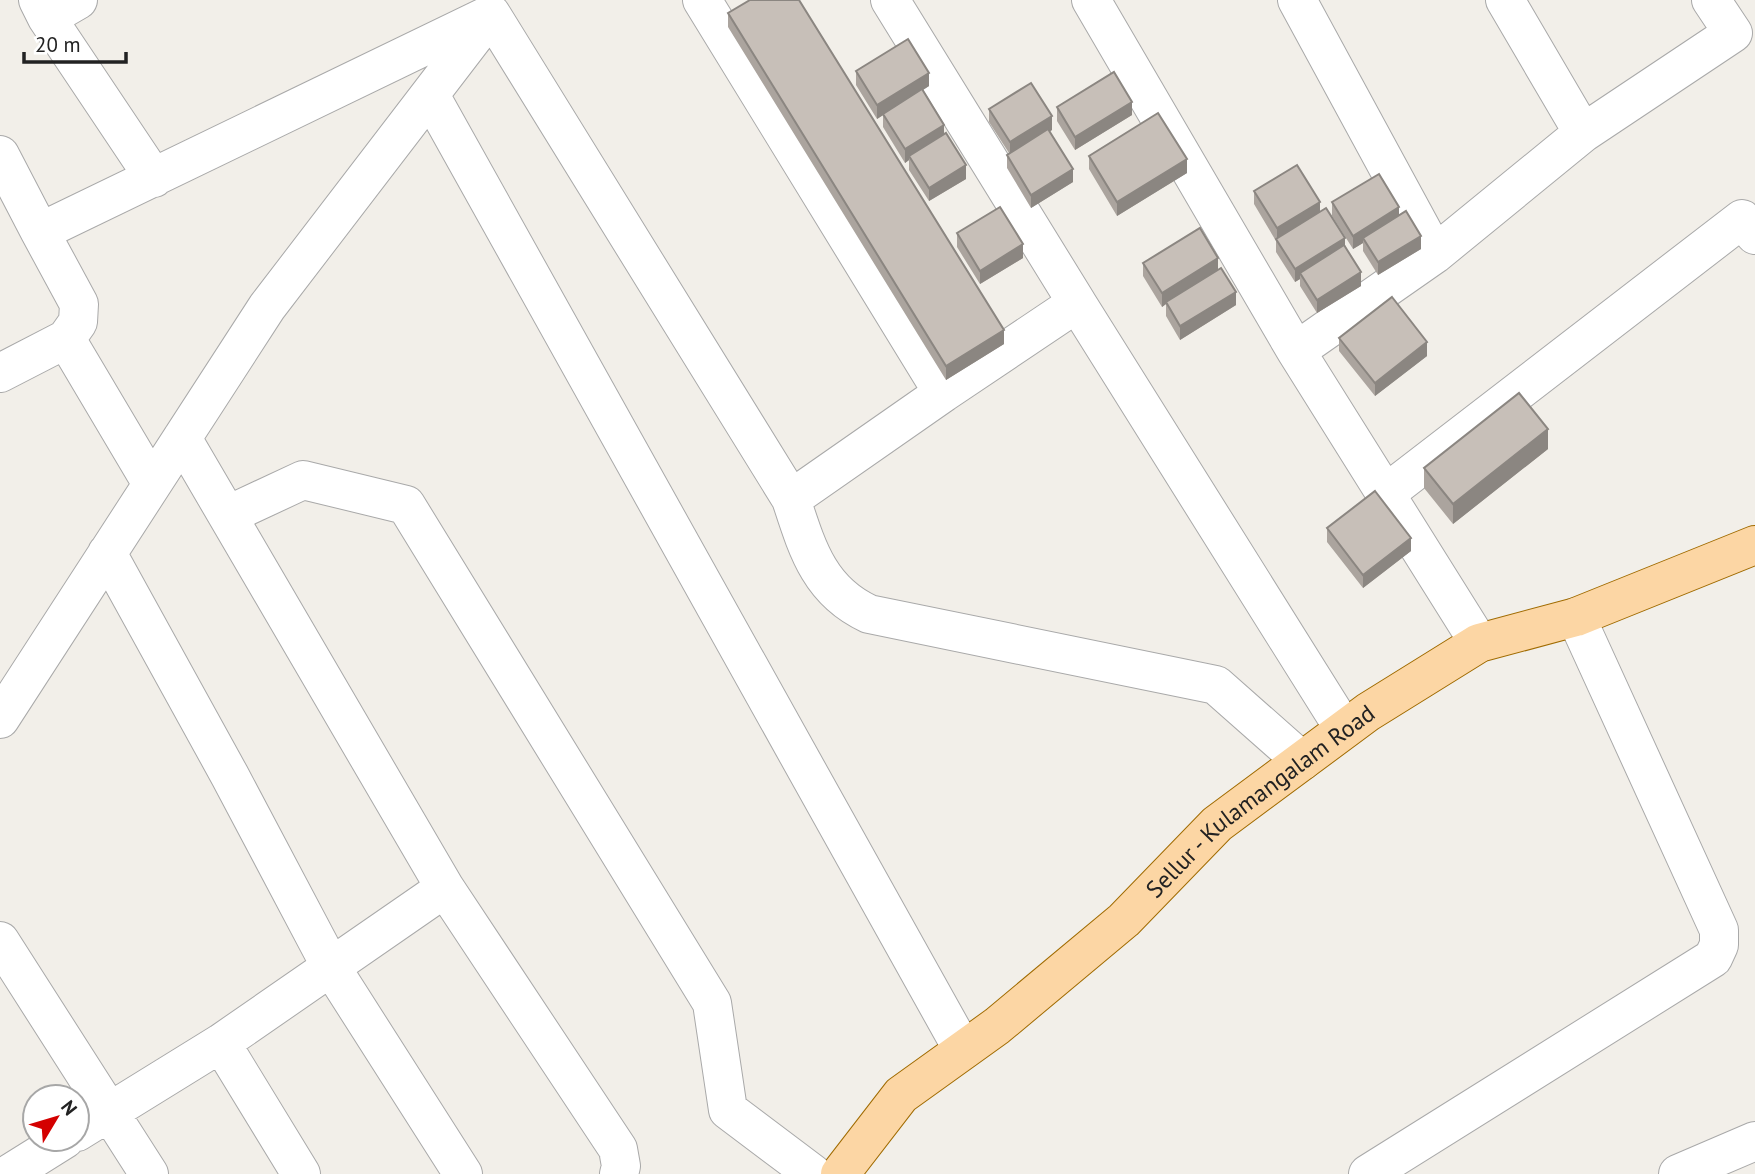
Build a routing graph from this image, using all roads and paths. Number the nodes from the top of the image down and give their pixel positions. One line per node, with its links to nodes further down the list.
1 (702, 0): 20 (street)
2 (890, 0): 16 (street)
3 (1091, 0): 18 (street)
4 (1297, 0): 15 (street)
5 (1505, 0): 10 (street)
6 (1711, 0): 10 (street)
7 (55, 6): 12 (street)
8 (497, 7): 9 (street); 12 (street); 24 (street)
9 (430, 95): 21 (street); 37 (street)
10 (1583, 133): 15 (street)
11 (0, 155): 13 (street)
12 (154, 177): 13 (street)
13 (40, 232): 17 (street)
14 (1755, 235): 23 (street)
15 (1435, 254): 18 (street)
16 (1077, 303): 20 (street); 31 (street)
17 (66, 339): 19 (street); 22 (street)
18 (1296, 351): 23 (street)
19 (0, 373)
20 (943, 393): 24 (street)
21 (182, 438): 22 (street); 25 (street)
22 (152, 484): 27 (street)
23 (1385, 494): 29 (street)
24 (791, 499): 32 (street)
25 (228, 515): 33 (street); 47 (street)
26 (1755, 545): 28 (main road, Sellur - Kulamangalam Road)
27 (107, 553): 30 (street); 35 (street)
28 (1576, 617): 29 (main road, Sellur - Kulamangalam Road); 49 (street)
29 (1479, 643): 31 (main road, Sellur - Kulamangalam Road)
30 (0, 719)
31 (1344, 729): 32 (main road, Sellur - Kulamangalam Road)
32 (1302, 761): 37 (main road, Sellur - Kulamangalam Road)
33 (446, 888): 35 (street); 46 (street)
34 (0, 941): 38 (street)
35 (331, 967): 36 (street); 45 (street)
36 (221, 1043): 38 (street); 44 (street)
37 (963, 1050): 48 (main road, Sellur - Kulamangalam Road)
38 (110, 1111): 39 (street); 43 (street)
39 (91, 1123)
40 (1755, 1141): 50 (street)
41 (43, 1153): 42 (street)
42 (9, 1174)
43 (149, 1174)
44 (301, 1174)
45 (463, 1174)
46 (619, 1174)
47 (813, 1174)
48 (840, 1174)
49 (1368, 1174)
50 (1678, 1174)

